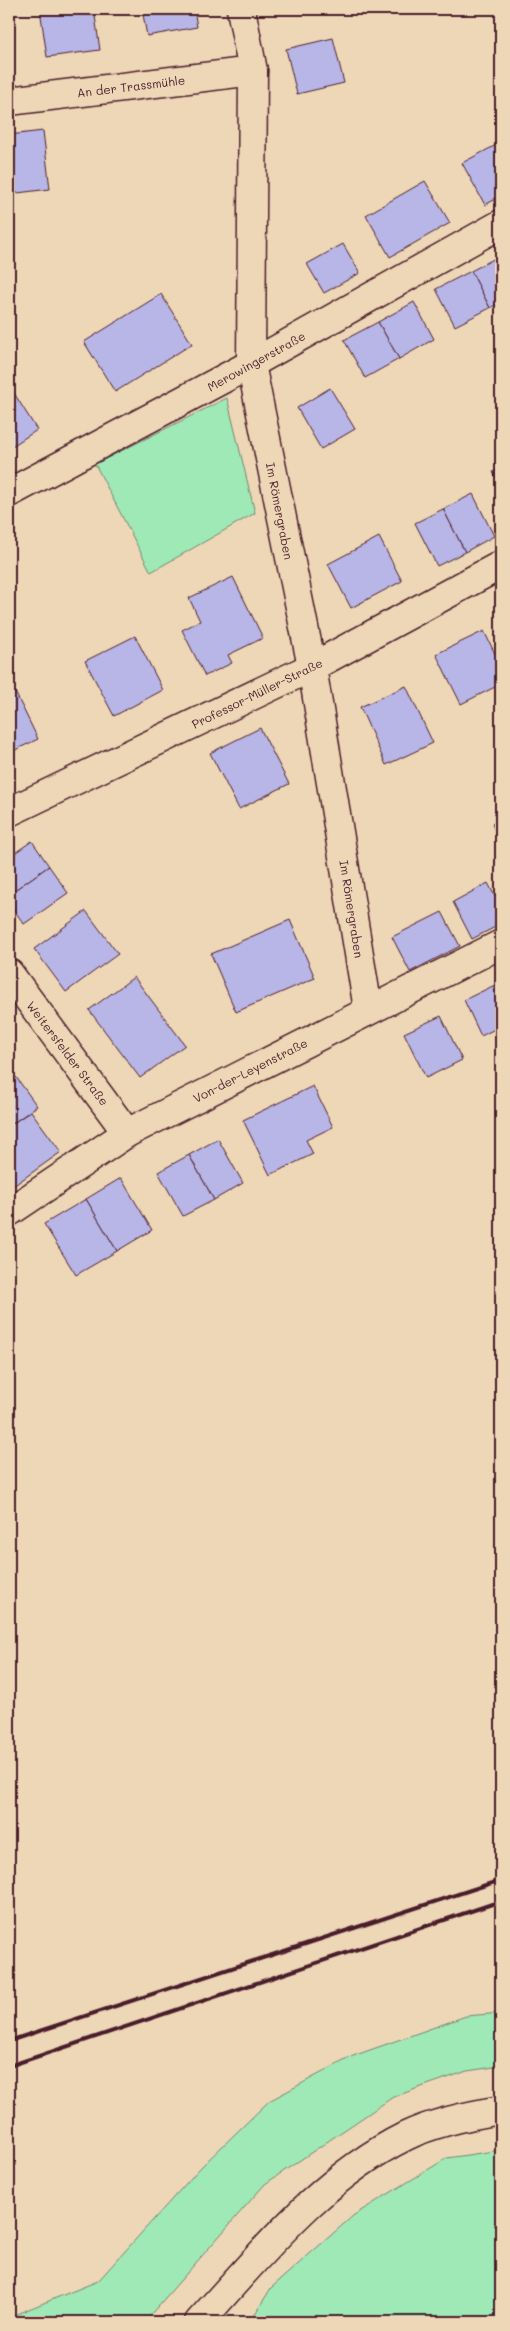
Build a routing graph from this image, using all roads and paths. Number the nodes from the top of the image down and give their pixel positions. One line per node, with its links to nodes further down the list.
1 (241, 9): 2 (street, Im Römergraben)
2 (253, 72): 3 (street, An der Trassmühle); 5 (street, Im Römergraben)
3 (9, 101)
4 (501, 224): 5 (street, Merowingerstraße)
5 (251, 364): 6 (street, Merowingerstraße); 8 (street, Im Römergraben)
6 (9, 493)
7 (501, 565): 8 (street, Professor-Müller-Straße)
8 (312, 667): 9 (street, Professor-Müller-Straße); 12 (street, Im Römergraben)
9 (9, 812)
10 (501, 944): 12 (street, Von-der-Leyenstraße)
11 (9, 973): 13 (street, Weitersfelder Straße)
12 (368, 1009): 13 (street, Von-der-Leyenstraße)
13 (127, 1133): 14 (street, Von-der-Leyenstraße)
14 (9, 1212)
15 (501, 2110): 16 (street)
16 (199, 2322)

